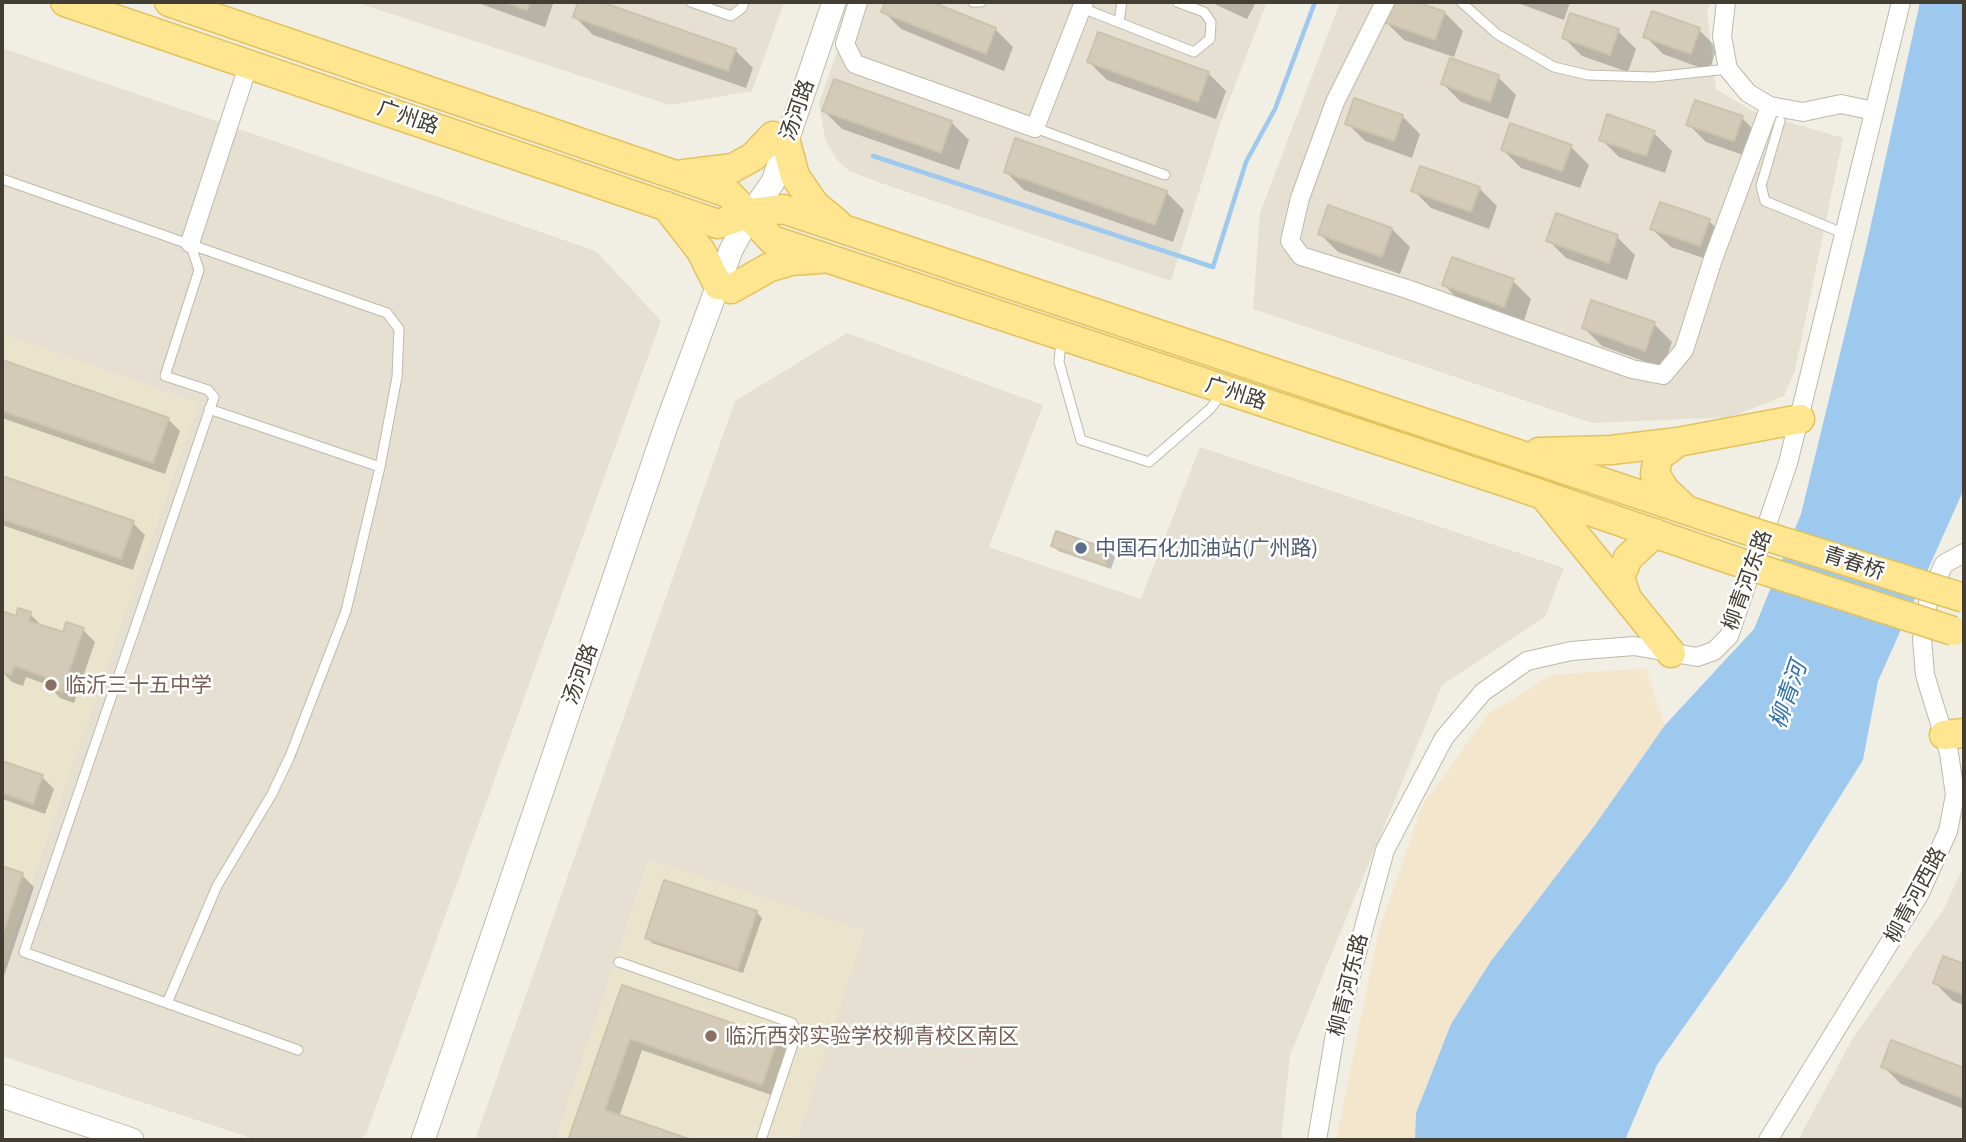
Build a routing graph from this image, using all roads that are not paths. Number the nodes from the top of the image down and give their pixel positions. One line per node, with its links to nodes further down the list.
1 (65, 2): 18 (main road, 广州路)
2 (169, 2): 26 (main road, 广州路)
3 (691, 2): 4 (lane)
4 (744, 2)
5 (819, 2): 24 (street, 汤河路)
6 (834, 2): 24 (street, 汤河路)
7 (858, 2): 23 (street)
8 (973, 2): 9 (lane)
9 (981, 2)
10 (1122, 2): 17 (lane)
11 (1177, 2): 17 (lane)
12 (1385, 2): 20 (street)
13 (1461, 2): 19 (lane)
14 (1726, 2): 19 (street)
15 (1901, 2): 21 (street, 柳青河东路)
16 (1083, 5): 17 (lane); 23 (street)
17 (1119, 22)
18 (249, 63): 28 (main road, 广州路); 32 (street)
19 (1728, 69): 20 (street)
20 (1770, 106): 21 (street)
21 (1874, 111): 31 (street, 柳青河东路)
22 (1780, 121): 31 (lane)
23 (1035, 128): 25 (lane)
24 (779, 139): 26 (main road); 29 (street, 汤河路); 30 (main road)
25 (1165, 174)
26 (676, 175): 29 (main road, 广州路)
27 (2, 179): 32 (lane)
28 (666, 206): 29 (main road, 广州路); 34 (main road)
29 (751, 214): 30 (main road, 广州路); 33 (main road, 广州路); 34 (street, 汤河路)
30 (845, 230): 40 (main road, 广州路)
31 (1845, 234): 38 (street, 柳青河东路)
32 (190, 243): 37 (lane); 41 (lane)
33 (829, 259): 34 (main road); 35 (main road, 广州路)
34 (725, 287): 60 (street, 汤河路); 61 (street, 汤河路)
35 (1062, 335): 36 (main road, 广州路); 36 (lane)
36 (1225, 389): 42 (main road, 广州路)
37 (209, 409): 41 (lane); 54 (lane)
38 (1800, 419): 39 (main road); 51 (street, 柳青河东路)
39 (1678, 442): 40 (main road); 43 (main road)
40 (1521, 453): 43 (main road, 广州路)
41 (380, 467): 54 (lane)
42 (1542, 494): 45 (main road, 广州路); 48 (main road)
43 (1685, 509): 44 (main road, 广州路)
44 (1743, 528): 49 (main road, 青春桥, bridge)
45 (1655, 533): 47 (main road, 广州路); 48 (main road)
46 (1964, 553): 52 (street, 柳青河西路)
47 (1732, 560): 50 (main road, 青春桥, bridge)
48 (1626, 595): 51 (main road)
49 (1964, 598)
50 (1958, 632)
51 (1671, 653): 63 (street, 柳青河东路)
52 (1954, 734): 64 (street, 柳青河西路)
53 (619, 962): 62 (lane)
54 (167, 1003): 55 (lane)
55 (298, 1050)
56 (2, 1096): 59 (street)
57 (2, 1112): 58 (street)
58 (84, 1140)
59 (132, 1140)
60 (423, 1140)
61 (437, 1140)
62 (761, 1140)
63 (1317, 1140)
64 (1768, 1140)

